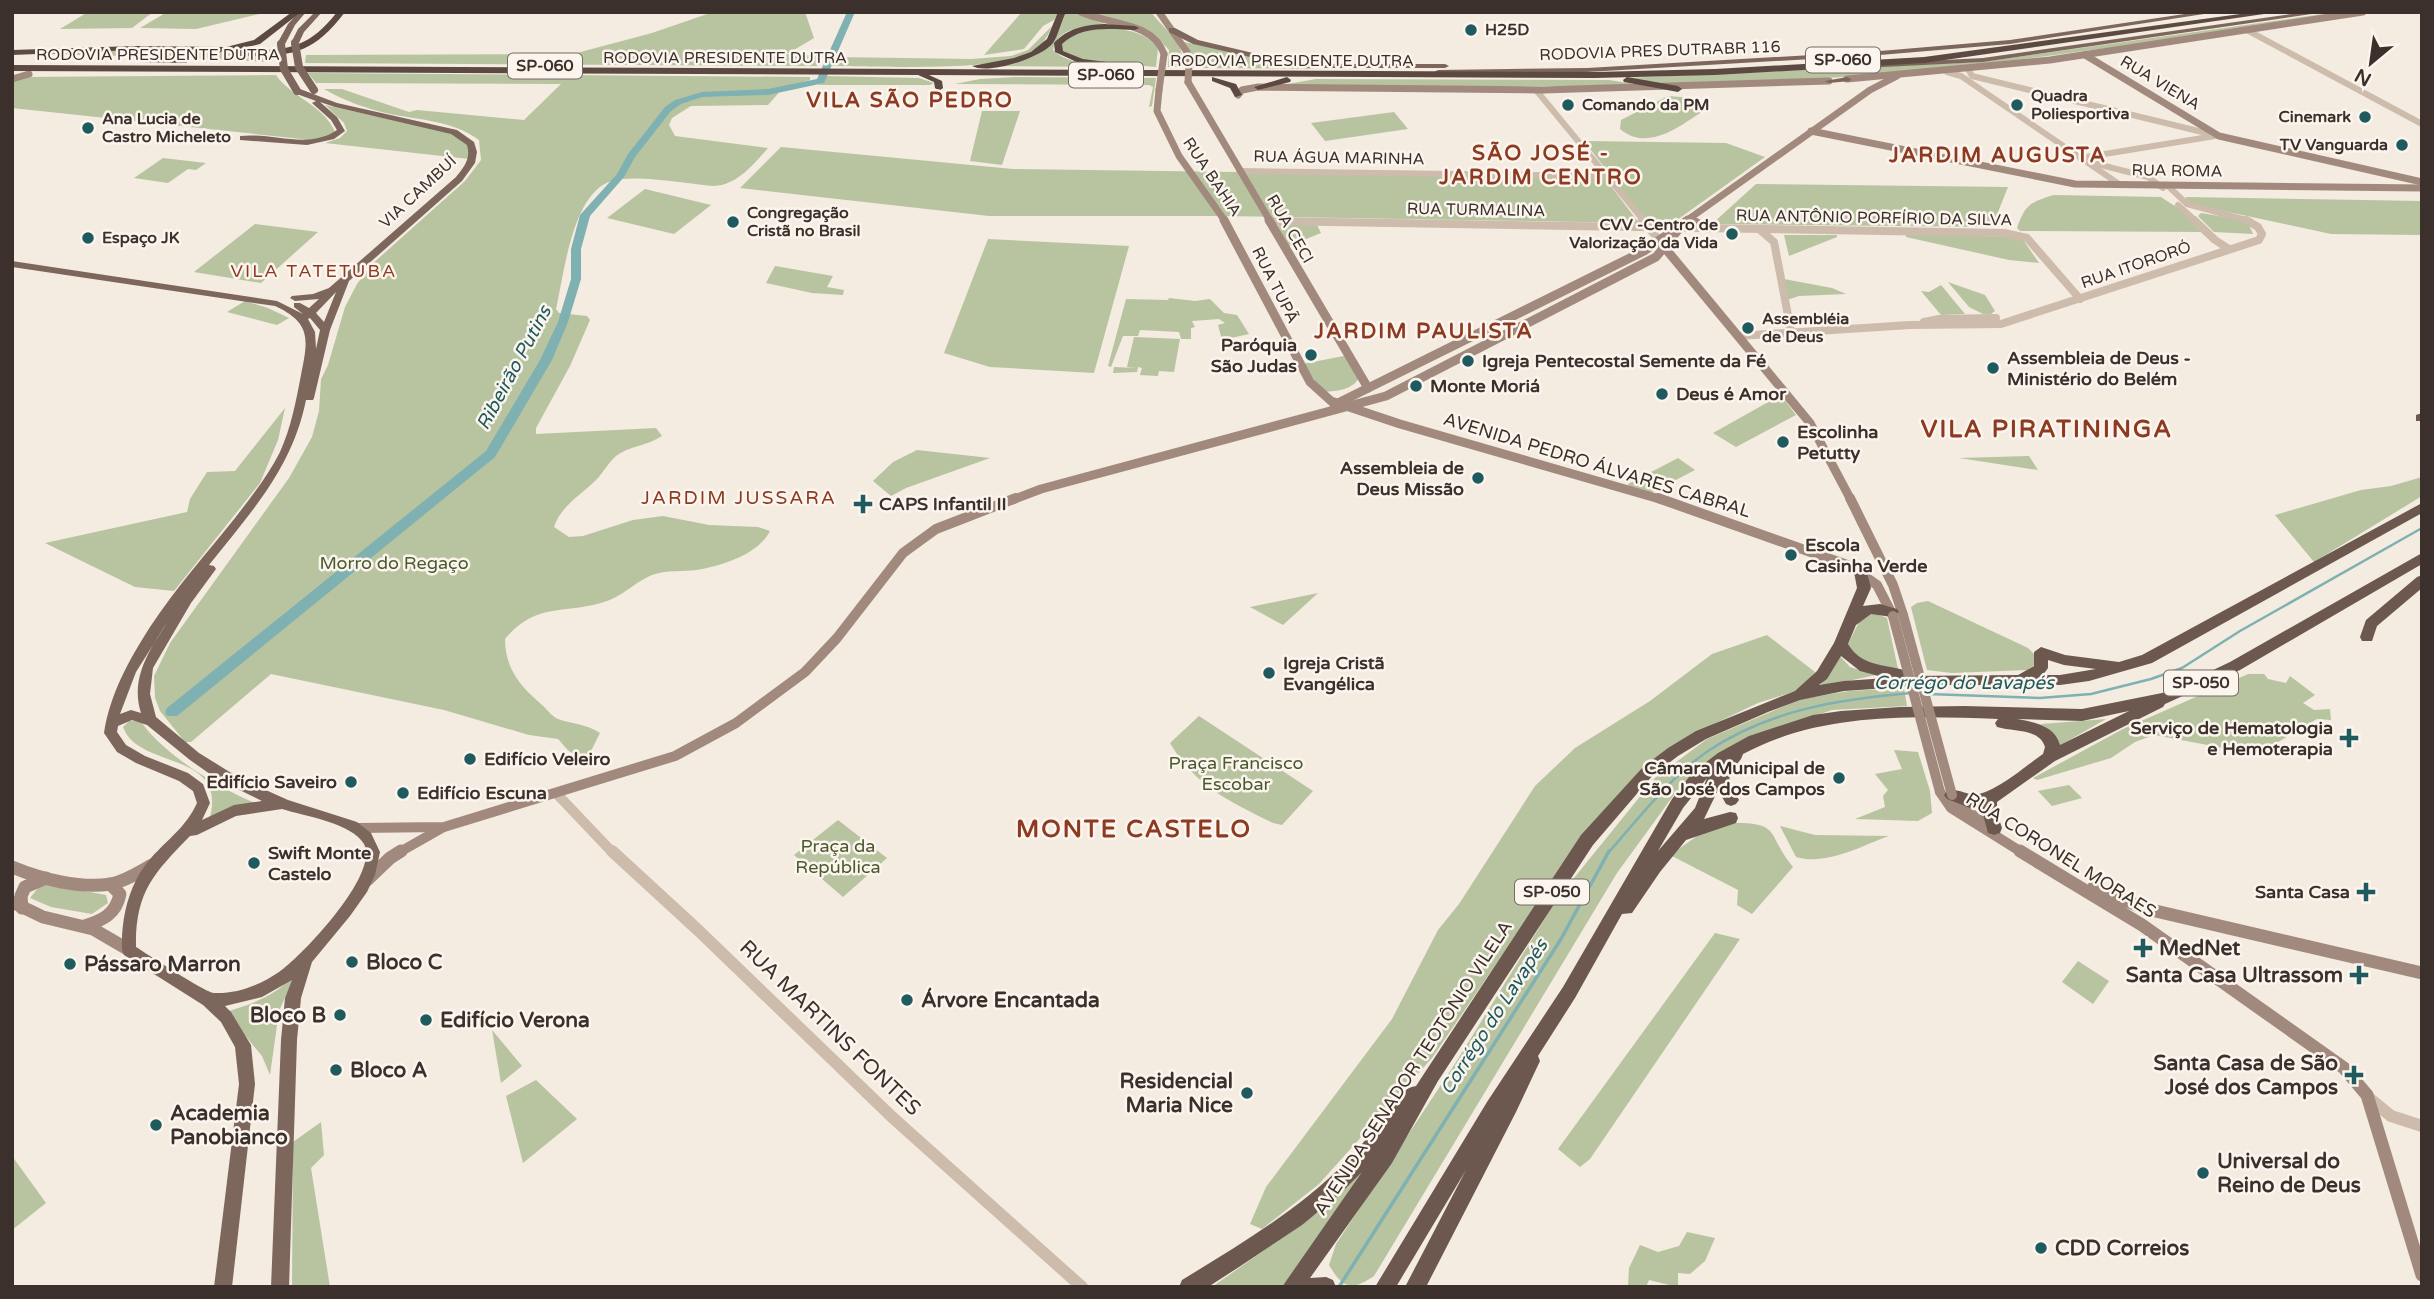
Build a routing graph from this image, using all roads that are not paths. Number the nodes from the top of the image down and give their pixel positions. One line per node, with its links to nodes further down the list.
1 (297, 12): 22 (highway)
2 (303, 12): 49 (main road, VIA CAMBUÍ, bridge)
3 (319, 12): 49 (main road, bridge)
4 (341, 12): 21 (highway)
5 (1062, 12): 26 (highway)
6 (1081, 12): 16 (main road)
7 (1159, 12): 18 (main road)
8 (2201, 12): 14 (main road)
9 (2214, 12): 14 (main road)
10 (2246, 12): 31 (highway, RODOVIA PRESIDENTE DUTRA / SP-060)
11 (2274, 12): 25 (highway, RODOVIA PRESIDENTE DUTRA / SP-060)
12 (2322, 12): 15 (main road)
13 (2363, 12): 17 (main road)
14 (2175, 18): 24 (main road, RODOVIA PRES DUTRABR 116)
15 (2284, 18): 19 (main road); 25 (main road)
16 (1135, 29): 27 (highway); 71 (main road, RUA BAHIA, bridge)
17 (2245, 29): 19 (main road); 52 (street)
18 (1172, 30): 24 (main road); 57 (main road, RUA CECI, bridge)
19 (2233, 31): 20 (main road)
20 (2085, 55): 32 (main road); 54 (main road, RUA VIENA)
21 (167, 59): 22 (highway); 23 (highway)
22 (12, 60): 23 (highway, RODOVIA PRESIDENTE DUTRA / SP-060); 28 (highway, RODOVIA PRESIDENTE DUTRA / SP-060)
23 (299, 64): 29 (highway, RODOVIA PRESIDENTE DUTRA / SP-060)
24 (1646, 66): 31 (main road, RODOVIA PRES DUTRABR 116)
25 (1815, 67): 38 (highway, RODOVIA PRESIDENTE DUTRA / SP-060)
26 (933, 69): 27 (highway, RODOVIA PRESIDENTE DUTRA / SP-060); 30 (highway, RODOVIA PRESIDENTE DUTRA / SP-060)
27 (1153, 69): 31 (highway, RODOVIA PRESIDENTE DUTRA / SP-060)
28 (412, 70): 29 (highway, RODOVIA PRESIDENTE DUTRA / SP-060); 34 (highway)
29 (806, 71): 30 (highway, RODOVIA PRESIDENTE DUTRA / SP-060)
30 (845, 71): 35 (highway, RODOVIA PRESIDENTE DUTRA / SP-060)
31 (1438, 72)
32 (1964, 72): 40 (main road); 54 (street); 56 (street)
33 (12, 74): 34 (highway)
34 (29, 74): 41 (main road)
35 (900, 74): 36 (highway, RODOVIA PRESIDENTE DUTRA / SP-060); 36 (highway)
36 (1016, 74): 39 (highway, RODOVIA PRESIDENTE DUTRA / SP-060)
37 (1325, 75): 38 (highway, RODOVIA PRESIDENTE DUTRA / SP-060); 39 (highway, RODOVIA PRESIDENTE DUTRA / SP-060); 44 (highway)
38 (1595, 75): 45 (highway)
39 (1196, 76): 50 (highway)
40 (1897, 76): 42 (main road); 48 (main road)
41 (12, 79)
42 (1847, 79): 43 (main road); 48 (main road)
43 (1829, 81): 45 (main road)
44 (1254, 88): 46 (main road); 50 (main road)
45 (1678, 89): 47 (main road)
46 (1535, 90): 47 (main road); 51 (street)
47 (1555, 90): 51 (main road)
48 (1870, 90): 53 (main road)
49 (311, 93): 55 (main road); 77 (main road, VIA CAMBUÍ)
50 (1238, 95)
51 (1544, 100): 58 (street)
52 (2422, 124)
53 (1811, 131): 60 (main road, RUA ROMA); 66 (main road)
54 (2219, 136): 56 (street); 59 (main road, RUA VIENA)
55 (243, 138)
56 (2082, 159): 60 (street); 61 (street)
57 (1239, 170): 58 (street, RUA ÁGUA MARINHA); 65 (main road, RUA CECI)
58 (1606, 176): 67 (street)
59 (2422, 182)
60 (2119, 184): 61 (main road, RUA ROMA)
61 (2164, 185): 62 (main road, RUA ROMA); 63 (street); 64 (street)
62 (2422, 188)
63 (2204, 209): 64 (street); 74 (street, RUA ITORORÓ)
64 (2192, 215): 74 (street)
65 (1269, 221): 67 (street, RUA TURMALINA); 91 (main road, RUA CECI)
66 (1682, 225): 67 (street, RUA TURMALINA); 68 (main road); 73 (main road)
67 (1647, 227): 73 (street)
68 (1707, 228): 69 (street, RUA ANTÔNIO PORFÍRIO DA SILVA)
69 (1758, 229): 70 (street, RUA ANTÔNIO PORFÍRIO DA SILVA); 72 (street)
70 (1820, 230): 72 (street); 80 (street, RUA ANTÔNIO PORFÍRIO DA SILVA)
71 (1233, 233): 94 (main road, RUA TUPÃ)
72 (1774, 242): 86 (street)
73 (1662, 244): 82 (main road); 83 (main road); 87 (main road)
74 (2229, 249): 80 (street, RUA ITORORÓ)
75 (12, 258): 84 (main road)
76 (12, 264): 84 (main road)
77 (346, 279): 78 (main road, VIA CAMBUÍ); 81 (main road, VIA CAMBUÍ)
78 (335, 288): 79 (main road); 84 (main road, VIA CAMBUÍ)
79 (295, 298)
80 (2080, 299): 86 (street, RUA ITORORÓ)
81 (338, 300): 84 (main road); 85 (main road)
82 (1535, 305): 83 (main road); 88 (main road)
83 (1546, 313): 89 (main road)
84 (307, 316): 85 (main road); 112 (main road)
85 (325, 330): 111 (main road)
86 (1791, 331): 87 (street, RUA ITORORÓ)
87 (1738, 336): 101 (main road)
88 (1437, 354): 89 (main road); 90 (main road)
89 (1433, 370): 93 (main road)
90 (1392, 377): 91 (main road); 92 (main road)
91 (1363, 379): 92 (main road, RUA CECI)
92 (1368, 388): 93 (main road); 94 (main road)
93 (1362, 403): 94 (main road)
94 (1343, 406): 95 (main road); 99 (main road, AVENIDA PEDRO ÁLVARES CABRAL)
95 (1189, 447): 96 (main road); 116 (main road)
96 (1200, 456)
97 (2422, 508): 105 (highway, AVENIDA SENADOR TEOTÔNIO VILELA / SP-050)
98 (2422, 558): 109 (highway, SP-050)
99 (1861, 572): 101 (main road, AVENIDA PEDRO ÁLVARES CABRAL); 102 (highway)
100 (2422, 580): 103 (highway)
101 (1896, 614): 102 (highway); 117 (main road, bridge)
102 (1850, 622): 104 (highway)
103 (2367, 637)
104 (1841, 644): 106 (highway); 108 (highway)
105 (2127, 665): 107 (highway, AVENIDA SENADOR TEOTÔNIO VILELA / SP-050); 107 (highway)
106 (1931, 680): 107 (highway, AVENIDA SENADOR TEOTÔNIO VILELA / SP-050); 108 (highway, AVENIDA SENADOR TEOTÔNIO VILELA / SP-050)
107 (2018, 680)
108 (1799, 695): 142 (highway, AVENIDA SENADOR TEOTÔNIO VILELA / SP-050)
109 (2170, 696): 110 (highway, SP-050); 114 (highway)
110 (1952, 714): 113 (highway, SP-050); 114 (highway)
111 (152, 721): 112 (main road); 120 (main road)
112 (111, 723): 125 (main road)
113 (1744, 746): 115 (highway); 136 (highway, SP-050)
114 (2050, 757): 118 (highway)
115 (1721, 772): 119 (highway); 126 (highway)
116 (556, 793): 122 (main road); 148 (street, RUA MARTINS FONTES)
117 (1946, 794): 118 (highway); 124 (main road); 134 (main road, RUA CORONEL MORAES)
118 (1989, 799): 124 (highway)
119 (1731, 800)
120 (284, 804): 123 (main road); 125 (main road)
121 (1730, 818): 126 (highway)
122 (444, 827): 123 (main road); 130 (main road)
123 (357, 828): 130 (main road)
124 (1994, 828): 133 (main road)
125 (191, 831): 127 (main road)
126 (1674, 842): 136 (highway)
127 (152, 865): 131 (main road); 137 (main road)
128 (12, 867): 129 (main road)
129 (52, 878): 131 (main road); 132 (main road)
130 (366, 881): 138 (main road)
131 (110, 884): 135 (main road)
132 (17, 905): 135 (main road)
133 (2147, 909): 134 (main road); 139 (main road)
134 (2143, 925): 143 (main road, RUA CORONEL MORAES)
135 (85, 926): 137 (main road)
136 (1605, 928): 141 (highway, SP-050)
137 (129, 950): 140 (main road)
138 (306, 960): 140 (main road); 147 (main road)
139 (2422, 973)
140 (208, 1000): 146 (main road)
141 (1542, 1036): 153 (highway, SP-050); 154 (highway)
142 (1432, 1075): 149 (highway); 150 (highway, AVENIDA SENADOR TEOTÔNIO VILELA / SP-050)
143 (2367, 1095): 144 (street); 145 (main road)
144 (2422, 1126)
145 (2422, 1275)
146 (223, 1287)
147 (280, 1287)
148 (1082, 1287)
149 (1189, 1287)
150 (1293, 1287)
151 (1313, 1287): 152 (highway)
152 (1326, 1287)
153 (1385, 1287)
154 (1415, 1287)

